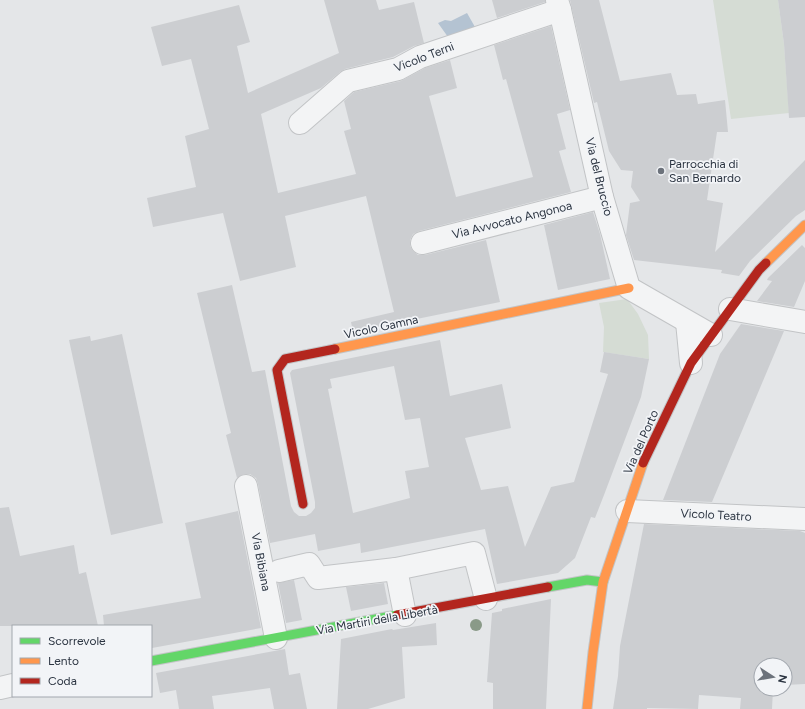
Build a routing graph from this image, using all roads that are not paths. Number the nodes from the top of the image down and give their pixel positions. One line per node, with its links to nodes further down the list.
1 (558, 5): 2 (street, Vicolo Terni); 3 (street, Via del Bruccio)
2 (300, 123)
3 (602, 197): 5 (street, Via Avvocato Angonoa); 6 (street, Via del Bruccio)
4 (805, 225): 7 (street, Via del Porto)
5 (422, 243)
6 (629, 288): 8 (street); 13 (street, Vicolo Gamna)
7 (730, 309): 9 (street); 10 (street, Via del Porto)
8 (687, 322): 10 (street); 11 (street)
9 (805, 322)
10 (711, 335): 11 (street, Via del Porto)
11 (691, 363): 14 (street, Via del Porto)
12 (246, 486): 21 (street, Via Bibiana)
13 (303, 504)
14 (627, 511): 15 (street, Vicolo Teatro); 18 (street, Via del Porto)
15 (805, 519)
16 (396, 568): 17 (street); 19 (street); 20 (street)
17 (279, 571)
18 (603, 582): 19 (street, Via Martiri della Libertà); 25 (street, Via del Porto)
19 (486, 599): 20 (street, Via Martiri della Libertà)
20 (405, 615): 21 (street, Via Martiri della Libertà)
21 (276, 638): 22 (street, Via Martiri della Libertà)
22 (152, 661)
23 (12, 686): 24 (street)
24 (0, 688)
25 (587, 709)

